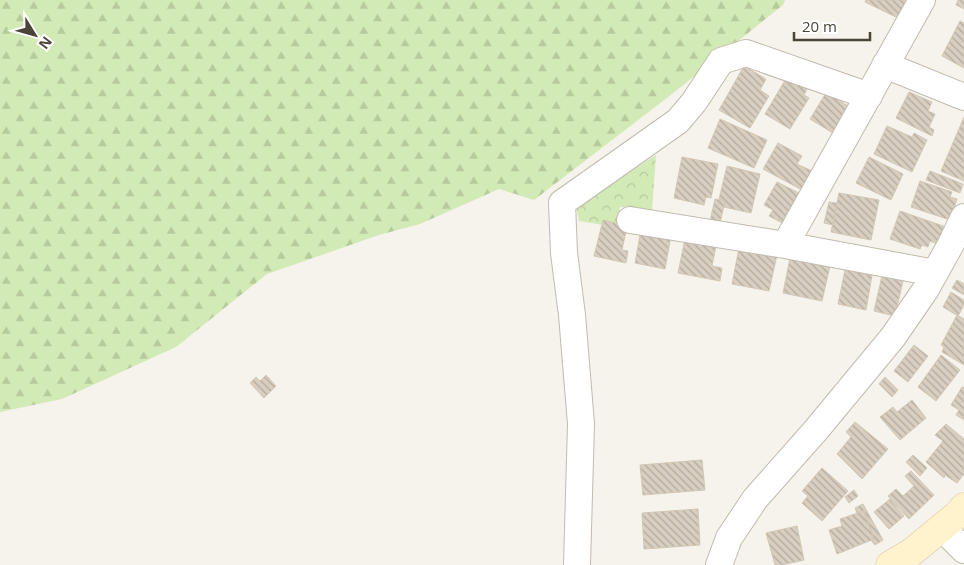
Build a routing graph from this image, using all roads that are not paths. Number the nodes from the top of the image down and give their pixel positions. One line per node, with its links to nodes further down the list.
1 (922, 0): 2 (street)
2 (885, 65): 3 (street); 4 (street)
3 (869, 96): 7 (street); 12 (street)
4 (964, 97)
5 (964, 217): 8 (street)
6 (630, 220): 7 (street)
7 (785, 244): 8 (street)
8 (935, 274): 13 (street)
9 (964, 507): 10 (street)
10 (942, 528): 11 (street); 14 (street)
11 (964, 550)
12 (577, 565)
13 (719, 565)
14 (890, 565)

